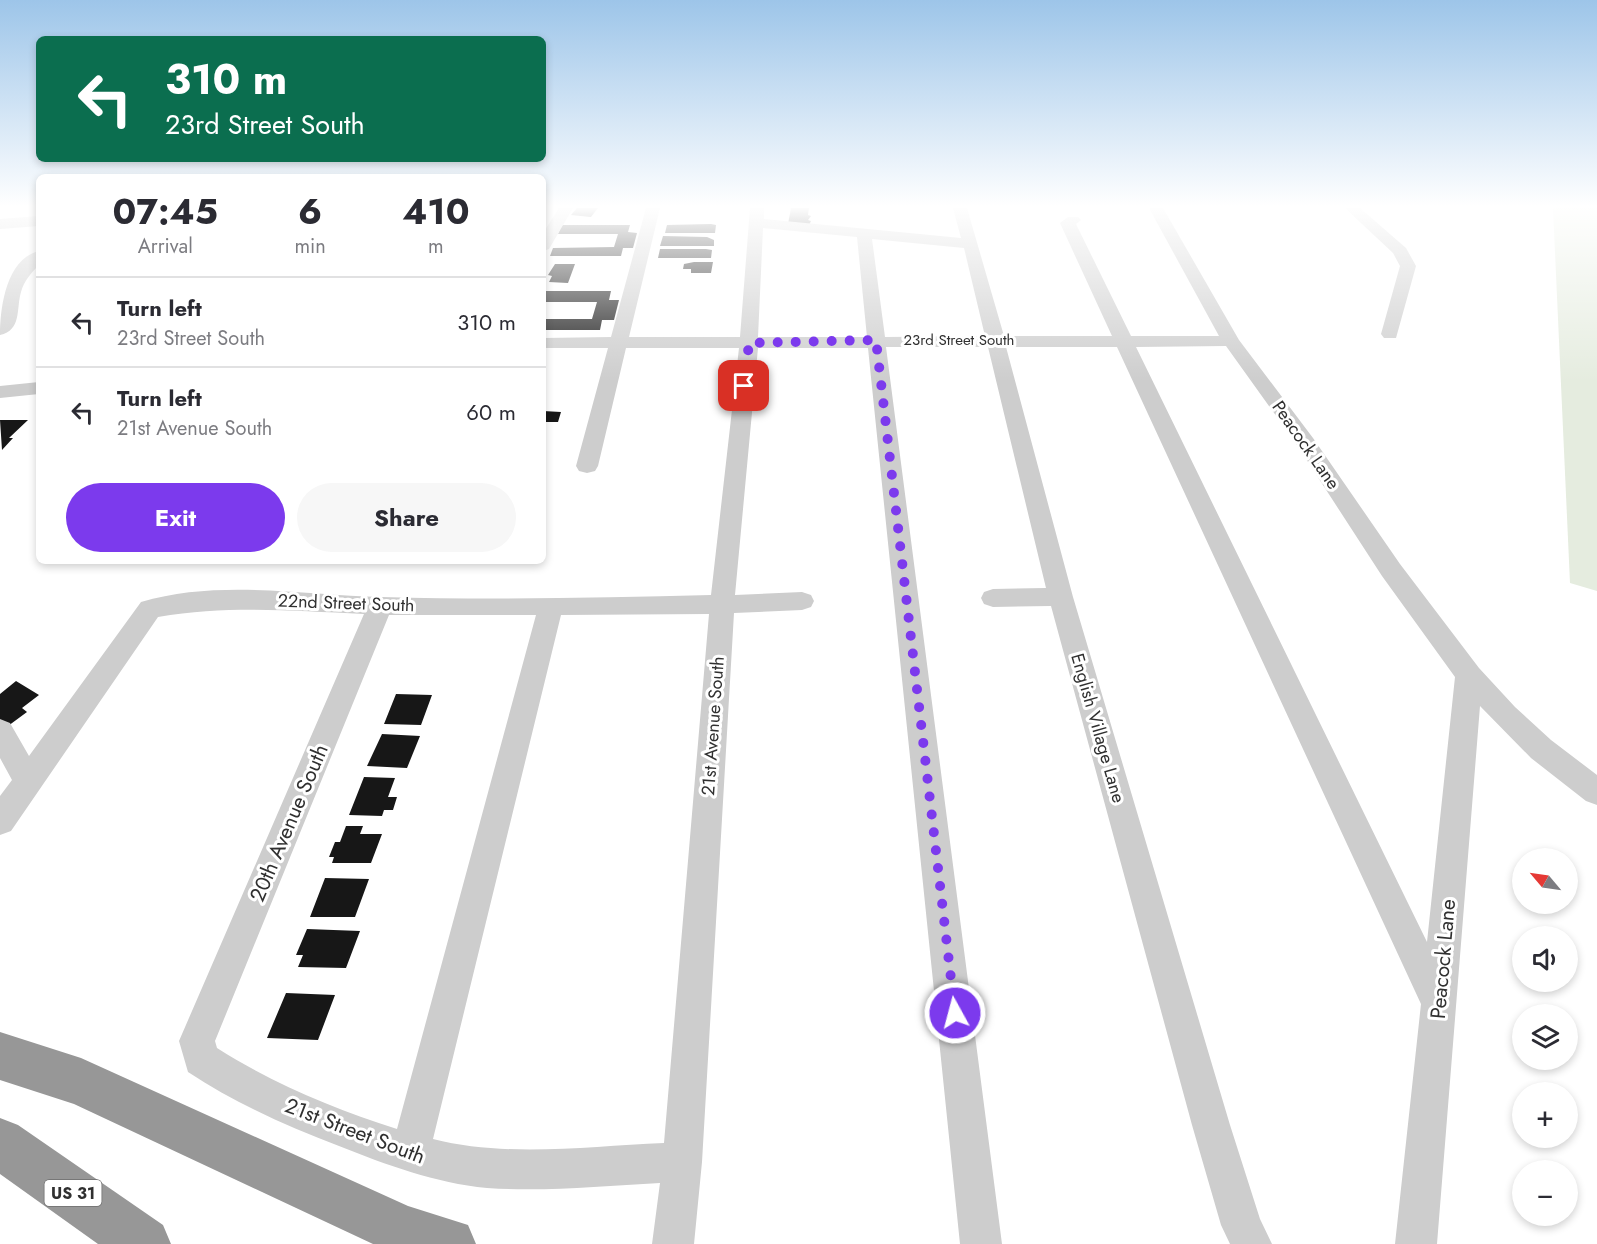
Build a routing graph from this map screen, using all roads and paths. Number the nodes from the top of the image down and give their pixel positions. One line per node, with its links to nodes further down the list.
1 (29, 266): 9 (street)
2 (638, 266): 16 (street)
3 (759, 266): 17 (street, 21st Avenue South)
4 (868, 266): 11 (street)
5 (977, 266): 12 (street, English Village Lane)
6 (1088, 266): 13 (street)
7 (1189, 266): 14 (street, Peacock Lane)
8 (1408, 266): 10 (street)
9 (0, 330)
10 (1390, 334)
11 (876, 340): 12 (street, 23rd Street South); 17 (street, 23rd Street South); 41 (street)
12 (995, 340): 13 (street, 23rd Street South); 21 (street, English Village Lane)
13 (1123, 340): 14 (street, 23rd Street South); 32 (street)
14 (1231, 340): 27 (street, Peacock Lane)
15 (546, 343): 16 (street, 23rd Street South)
16 (619, 343): 17 (street, 23rd Street South); 20 (street)
17 (749, 343): 24 (street, 21st Avenue South)
18 (36, 388): 19 (street)
19 (0, 392)
20 (587, 466)
21 (1061, 597): 22 (street); 42 (street, English Village Lane)
22 (993, 598)
23 (802, 601): 24 (street, 22nd Street South)
24 (722, 605): 26 (street, 22nd Street South); 37 (street, 21st Avenue South)
25 (381, 606): 26 (street, 22nd Street South); 29 (street, 22nd Street South); 33 (street, 20th Avenue South)
26 (551, 606): 36 (street)
27 (1469, 675): 30 (street, Peacock Lane); 32 (street, Peacock Lane)
28 (0, 731): 29 (street)
29 (28, 782): 31 (street, 22nd Street South)
30 (1597, 792)
31 (0, 821)
32 (1438, 1004): 43 (street, Peacock Lane)
33 (197, 1041): 36 (street, 21st Street South)
34 (0, 1056): 39 (highway)
35 (0, 1143): 38 (highway, US 31)
36 (410, 1153): 37 (street, 21st Street South)
37 (682, 1162): 40 (street, 21st Avenue South)
38 (144, 1244)
39 (449, 1244)
40 (673, 1244)
41 (981, 1244)
42 (1251, 1244)
43 (1416, 1244)

